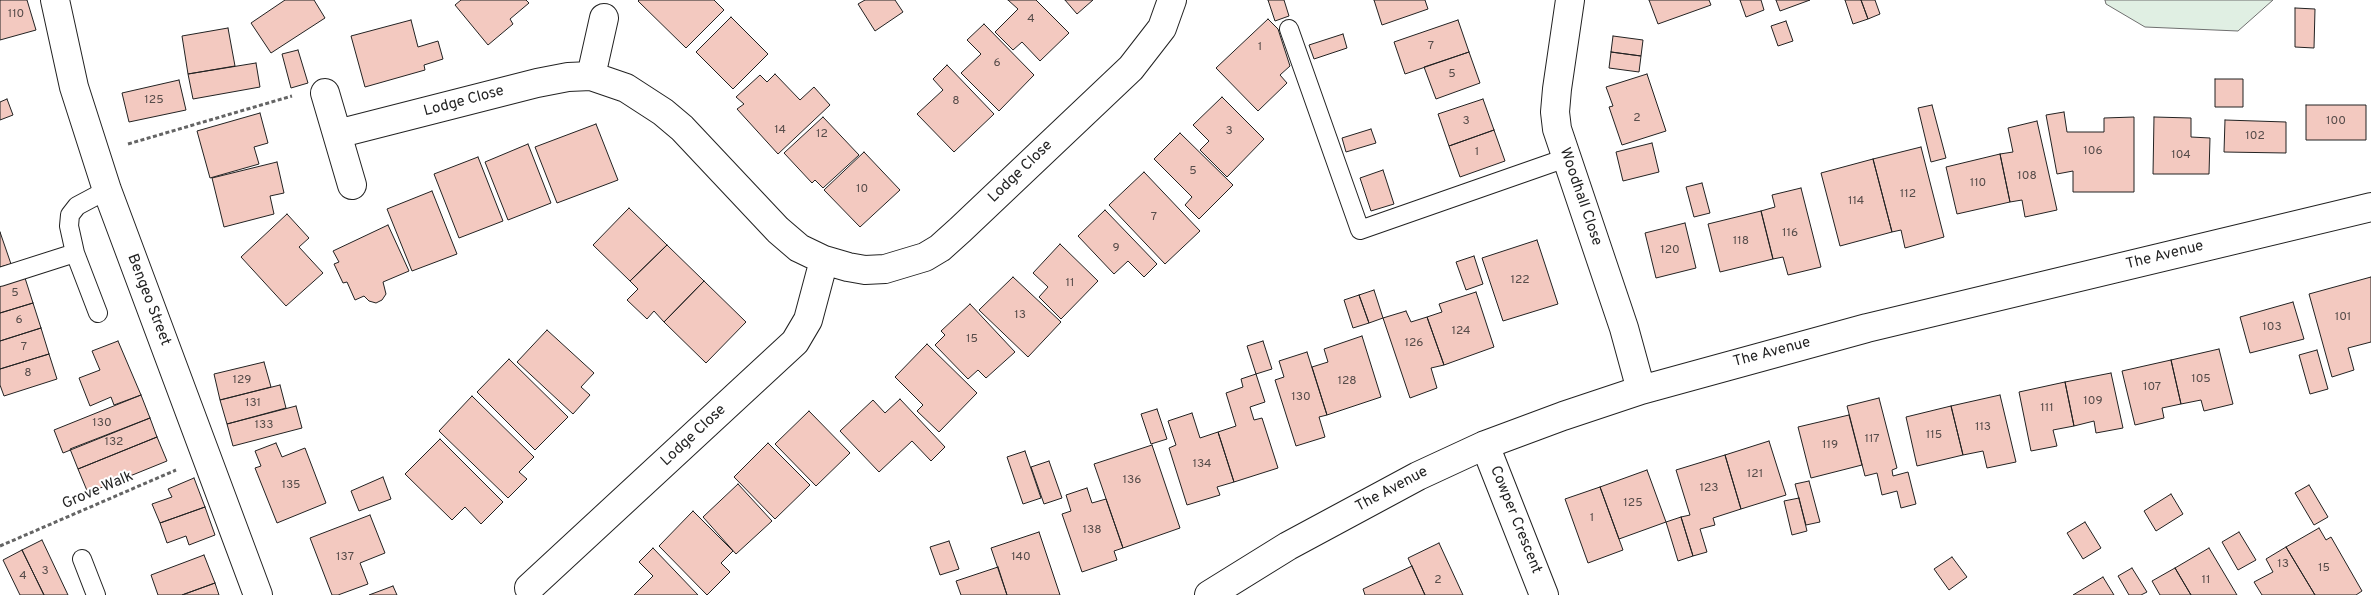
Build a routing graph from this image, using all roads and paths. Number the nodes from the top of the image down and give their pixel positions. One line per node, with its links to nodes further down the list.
1 (55, 0): 9 (street, Bengeo Street)
2 (1172, 0): 15 (street, Lodge Close)
3 (1570, 0): 10 (street, Woodhall Close)
4 (604, 18): 6 (street)
5 (1289, 29): 10 (lane)
6 (591, 76): 8 (street, Lodge Close); 15 (street, Lodge Close)
7 (325, 93): 8 (street); 9 (path)
8 (337, 134): 11 (street)
9 (95, 152): 12 (street, Bengeo Street)
10 (1566, 158): 18 (street, Woodhall Close)
11 (352, 185)
12 (107, 190): 14 (lane); 20 (street, Bengeo Street)
13 (2371, 207): 18 (street, The Avenue)
14 (75, 253): 16 (lane); 17 (lane)
15 (824, 260): 23 (street, Lodge Close)
16 (0, 276)
17 (98, 313)
18 (1641, 390): 19 (street, The Avenue)
19 (1485, 445): 26 (street, The Avenue); 27 (street, Cowper Crescent)
20 (207, 458): 21 (path, Grove Walk); 25 (street, Bengeo Street)
21 (0, 546)
22 (82, 559): 24 (lane)
23 (529, 588)
24 (96, 595)
25 (258, 595)
26 (1209, 595)
27 (1544, 595)

